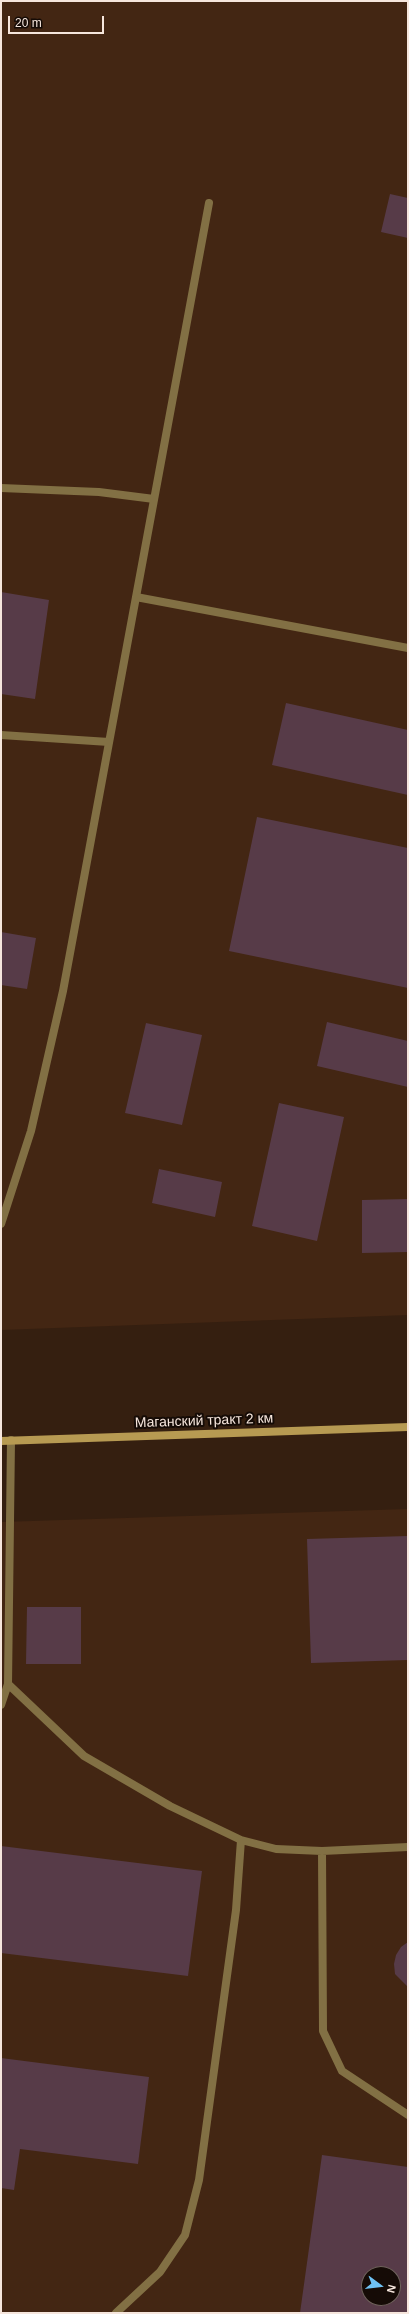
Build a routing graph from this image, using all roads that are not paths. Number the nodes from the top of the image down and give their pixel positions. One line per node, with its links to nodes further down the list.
1 (209, 204): 3 (lane)
2 (1, 488): 3 (lane)
3 (154, 499): 4 (lane)
4 (136, 597): 5 (lane); 7 (lane)
5 (408, 648)
6 (1, 736): 7 (lane)
7 (109, 742): 8 (lane)
8 (1, 1224)
9 (408, 1427): 10 (main road, Маганский тракт 2 км)
10 (11, 1440): 11 (main road, Маганский тракт 2 км); 12 (lane)
11 (1, 1441)
12 (8, 1684): 13 (lane); 14 (lane)
13 (1, 1705)
14 (241, 1840): 16 (lane); 18 (lane)
15 (408, 1847): 16 (lane)
16 (322, 1851): 17 (lane)
17 (408, 2115)
18 (116, 2313)

